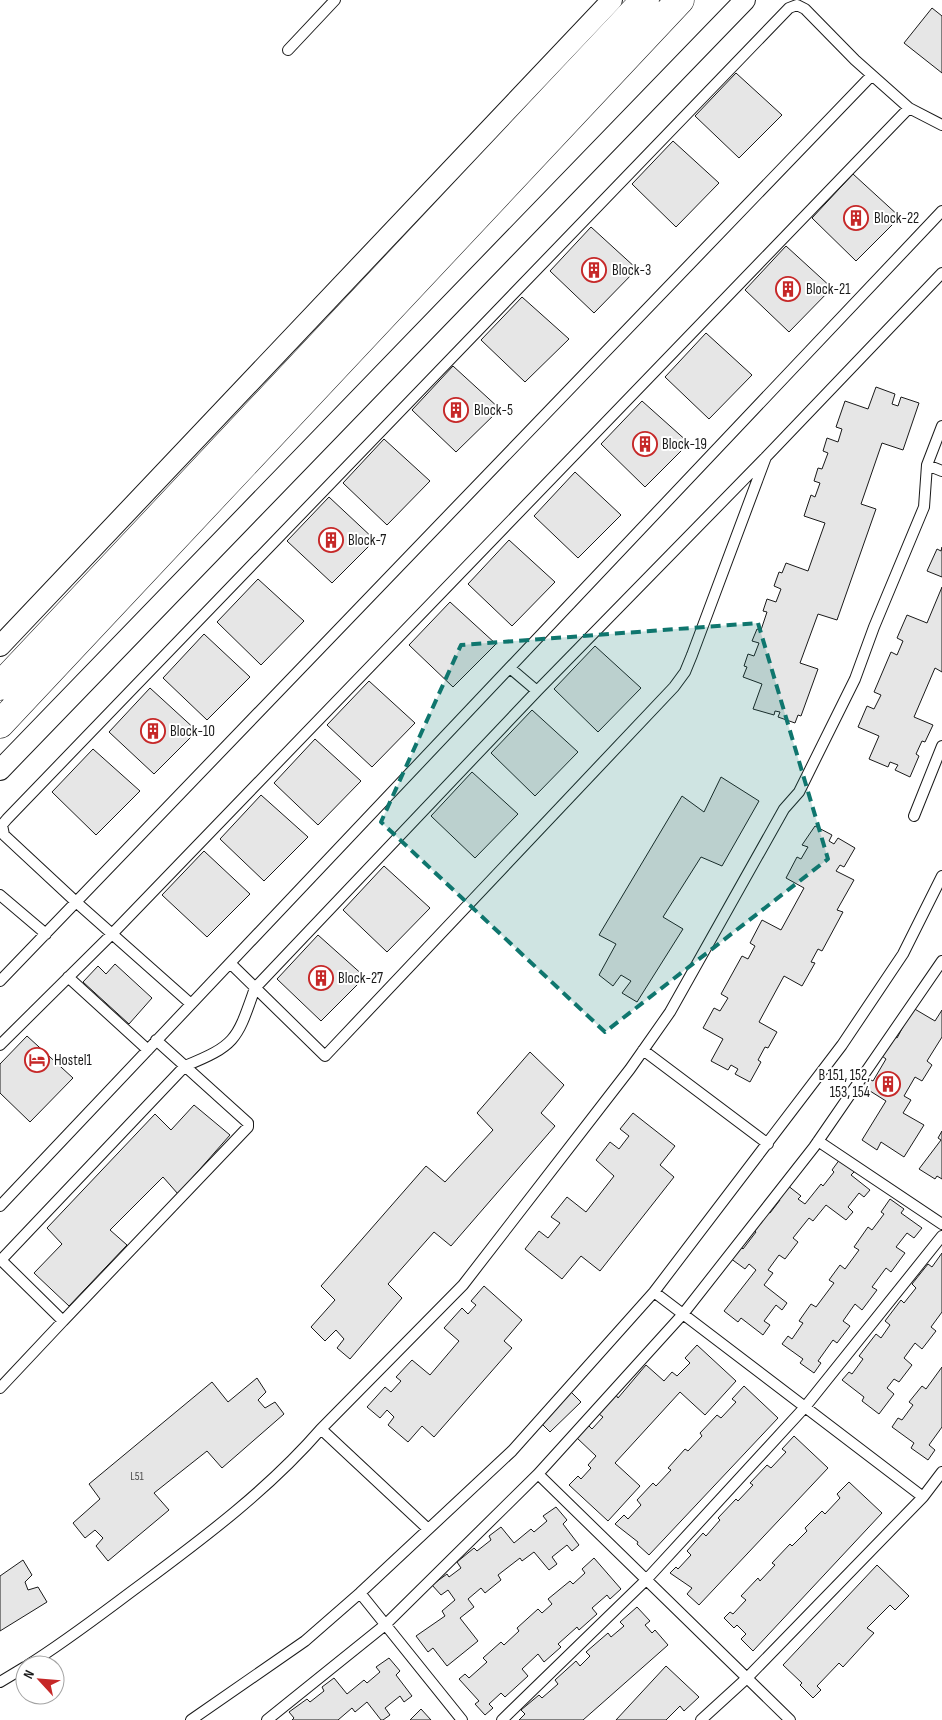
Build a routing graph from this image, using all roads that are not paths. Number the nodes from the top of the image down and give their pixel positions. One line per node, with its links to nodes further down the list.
1 (335, 0): 6 (lane)
2 (612, 0): 16 (street)
3 (645, 0): 18 (main road)
4 (680, 0): 20 (main road)
5 (745, 0): 22 (street)
6 (288, 50)
7 (872, 75): 8 (lane); 27 (lane); 27 (lane)
8 (909, 108): 9 (lane); 30 (lane)
9 (942, 125)
10 (942, 211): 17 (lane)
11 (942, 273): 13 (lane)
12 (942, 426): 14 (lane)
13 (766, 457): 19 (lane); 35 (lane)
14 (927, 465): 15 (lane); 40 (lane)
15 (942, 471)
16 (0, 646)
17 (510, 668): 19 (lane); 32 (lane)
18 (0, 686)
19 (537, 691): 35 (lane)
20 (0, 724)
21 (942, 746): 23 (lane)
22 (0, 770)
23 (914, 816)
24 (942, 876): 26 (lane)
25 (0, 895): 29 (lane)
26 (932, 896): 28 (lane); 43 (lane)
27 (76, 902): 29 (lane); 30 (lane)
28 (942, 902)
29 (46, 934): 34 (lane)
30 (112, 934): 33 (lane); 36 (lane)
31 (942, 961): 42 (lane)
32 (230, 963): 35 (lane); 36 (lane)
33 (68, 978): 38 (lane); 39 (lane)
34 (0, 981)
35 (255, 988): 41 (lane)
36 (191, 1004): 37 (lane)
37 (156, 1040): 39 (lane); 41 (lane)
38 (0, 1045)
39 (148, 1050): 44 (lane)
40 (643, 1050): 43 (lane); 53 (lane)
41 (185, 1066): 47 (lane); 50 (lane)
42 (818, 1141): 45 (lane); 49 (lane)
43 (768, 1144): 48 (lane)
44 (0, 1206)
45 (942, 1224)
46 (942, 1236): 52 (lane)
47 (0, 1260): 50 (lane)
48 (654, 1292): 49 (lane); 57 (lane)
49 (683, 1314): 52 (lane); 55 (lane)
50 (63, 1321): 51 (lane)
51 (0, 1388)
52 (805, 1407): 56 (lane); 58 (lane)
53 (321, 1429): 57 (lane); 61 (lane)
54 (942, 1472): 56 (lane)
55 (538, 1474): 58 (lane); 60 (lane)
56 (923, 1497): 63 (lane)
57 (428, 1529): 59 (lane)
58 (646, 1580): 63 (lane); 68 (lane)
59 (360, 1593): 60 (lane); 65 (lane)
60 (385, 1624): 66 (lane); 67 (lane)
61 (44, 1655)
62 (15, 1673): 64 (lane)
63 (747, 1678): 69 (lane); 70 (lane)
64 (0, 1682)
65 (191, 1720)
66 (267, 1720)
67 (462, 1720)
68 (502, 1720)
69 (701, 1720)
70 (790, 1720)

